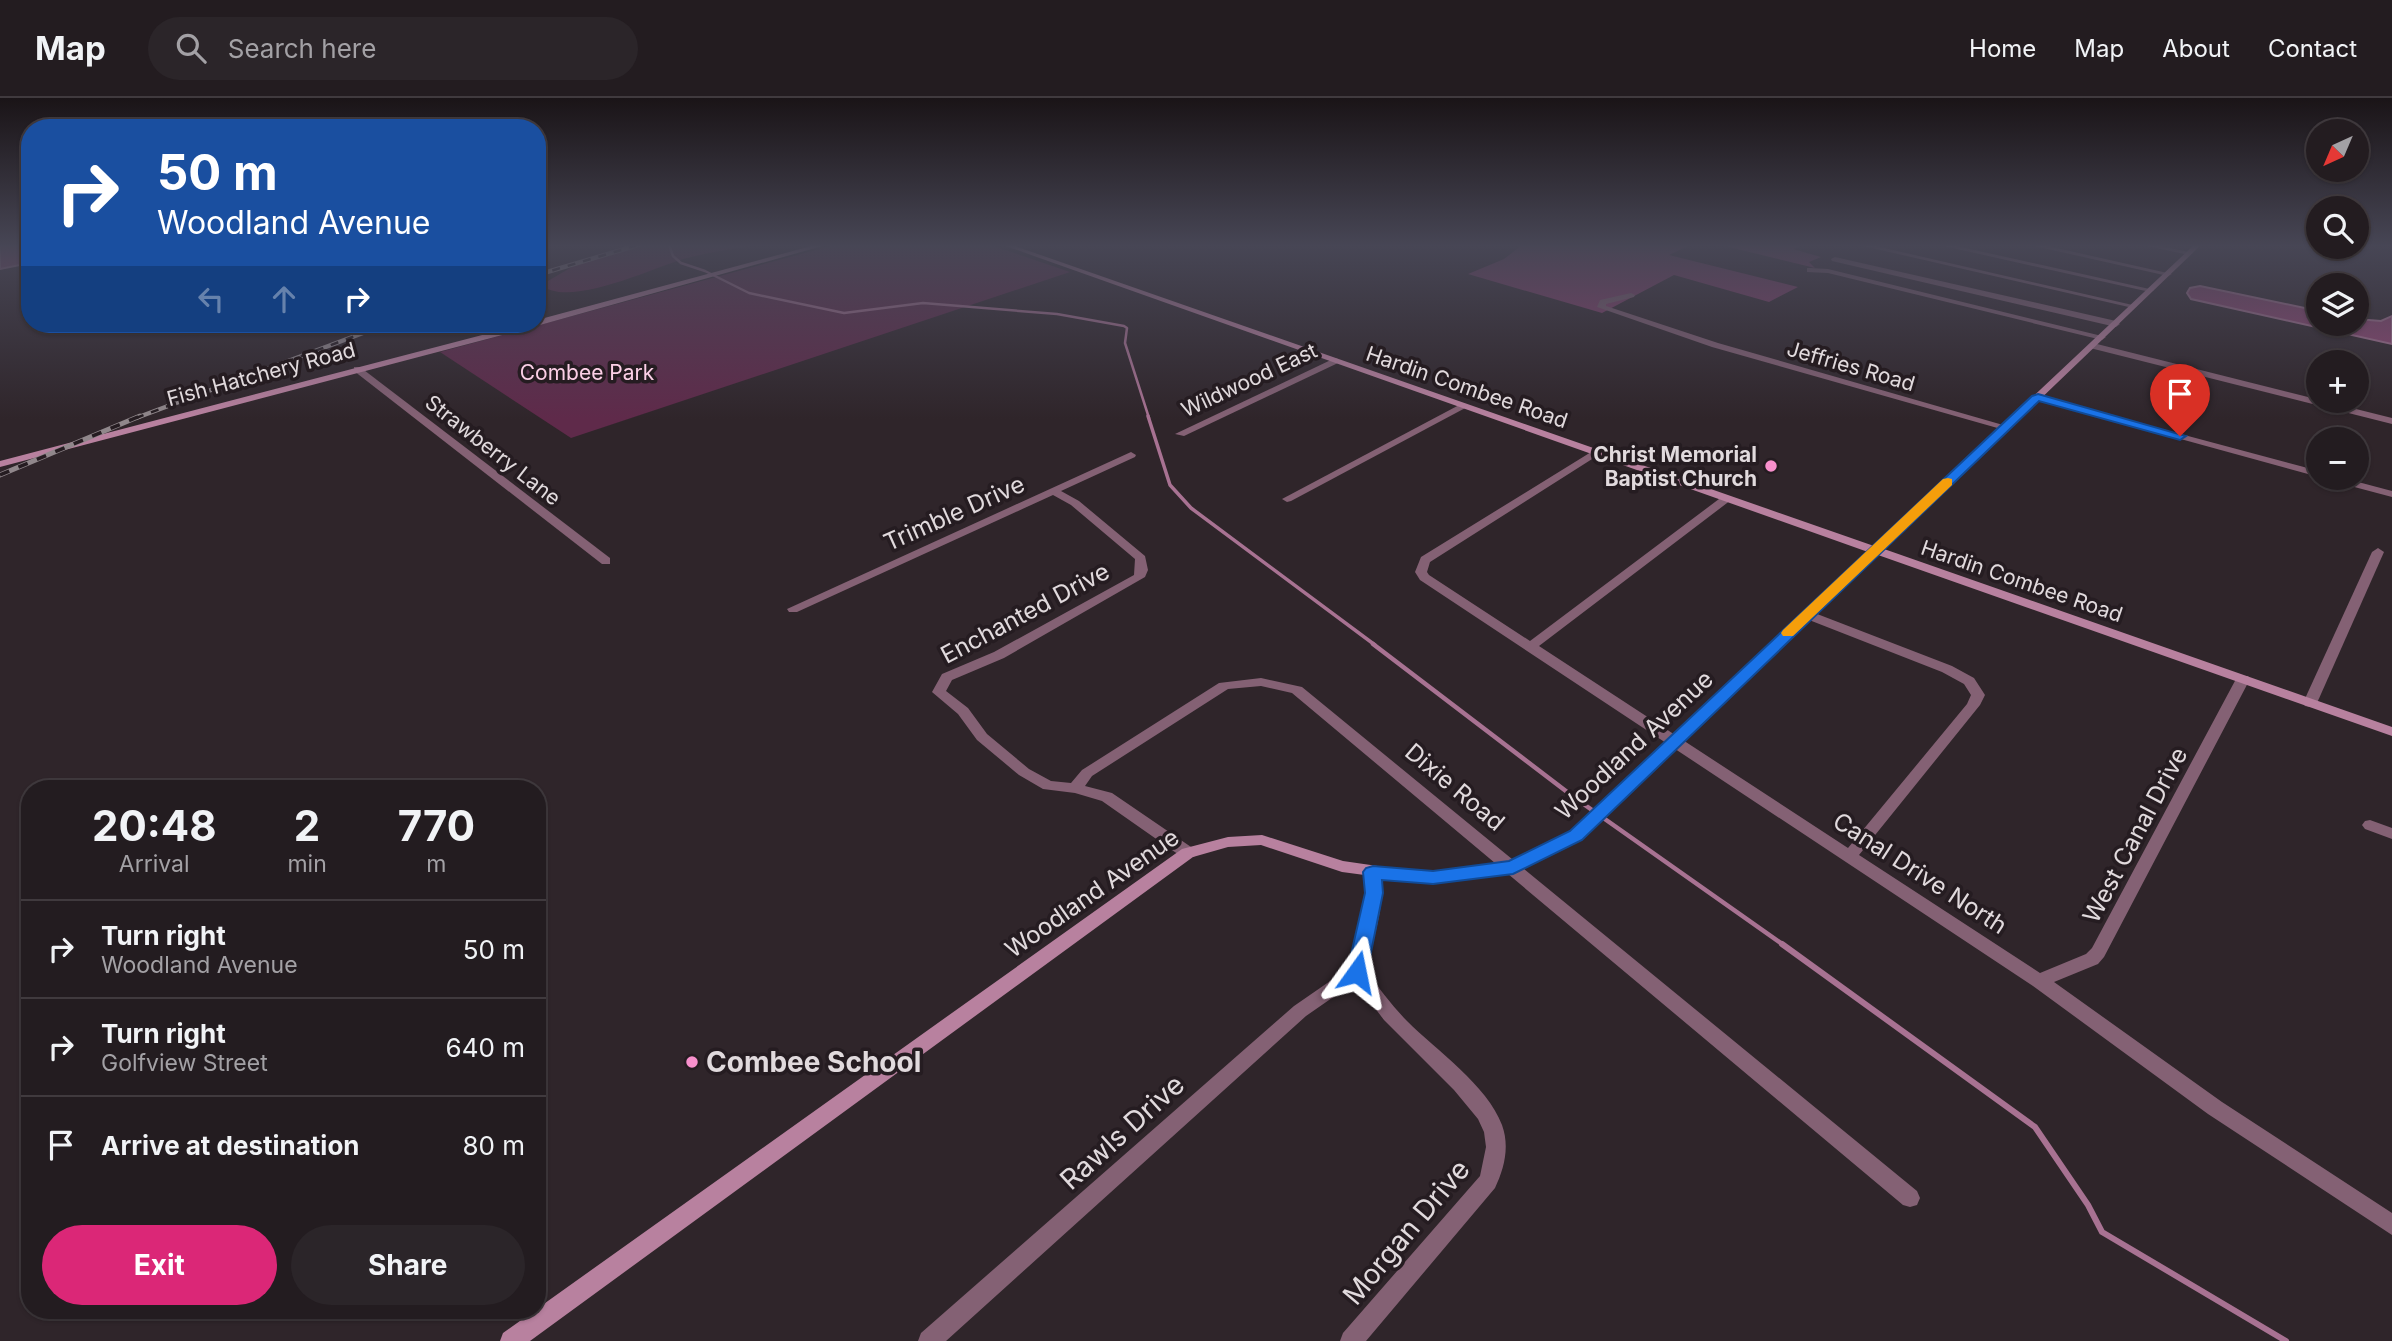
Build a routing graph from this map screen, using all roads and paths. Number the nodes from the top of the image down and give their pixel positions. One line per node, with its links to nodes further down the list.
1 (608, 303): 9 (street, Fish Hatchery Road)
2 (1171, 303): 13 (street, Hardin Combee Road)
3 (1603, 303): 18 (street, Jeffries Road)
4 (1949, 303): 12 (street)
5 (2025, 303): 10 (street)
6 (2120, 303): 8 (street)
7 (2136, 303): 8 (street, Woodland Avenue)
8 (2133, 306): 10 (street, Woodland Avenue)
9 (546, 320)
10 (2116, 324): 12 (street, Woodland Avenue)
11 (496, 333): 14 (street, Fish Hatchery Road)
12 (2097, 342): 15 (street, Woodland Avenue); 17 (street)
13 (1335, 361): 16 (street, Hardin Combee Road); 19 (street, Wildwood East)
14 (357, 369): 22 (street, Fish Hatchery Road); 31 (street, Strawberry Lane)
15 (2038, 397): 18 (street, Woodland Avenue); 23 (street)
16 (1464, 406): 20 (street, Hardin Combee Road); 28 (street)
17 (2392, 421)
18 (2005, 427): 29 (street, Woodland Avenue)
19 (1180, 434)
20 (1596, 453): 27 (street, Hardin Combee Road); 34 (street, Canal Drive North)
21 (1131, 456): 25 (street, Trimble Drive)
22 (0, 464)
23 (2306, 470)
24 (2369, 488): 26 (street)
25 (1054, 491): 32 (street, Trimble Drive); 39 (street, Enchanted Drive)
26 (2392, 494)
27 (1727, 498): 29 (street, Hardin Combee Road); 34 (street)
28 (1287, 499)
29 (1877, 551): 33 (street, Woodland Avenue); 35 (street, Hardin Combee Road)
30 (2378, 552): 36 (street)
31 (606, 561)
32 (793, 608)
33 (1808, 615): 38 (street, Woodland Avenue); 43 (street)
34 (1530, 647): 38 (street, Canal Drive North)
35 (2243, 679): 36 (street, Hardin Combee Road); 47 (street, West Canal Drive)
36 (2309, 703): 37 (street, Hardin Combee Road)
37 (2392, 732)
38 (1675, 742): 43 (street, Canal Drive North); 44 (street, Woodland Avenue)
39 (1075, 788): 42 (street); 44 (street, Dixie Road)
40 (2370, 825): 41 (street)
41 (2392, 834)
42 (1188, 853): 45 (street, Woodland Avenue); 50 (street, Woodland Avenue)
43 (1850, 856): 47 (street, Canal Drive North)
44 (1513, 867): 45 (street, Woodland Avenue); 48 (street, Dixie Road)
45 (1373, 872): 46 (street)
46 (1357, 972): 53 (street, Rawls Drive); 54 (street, Morgan Drive)
47 (2039, 981): 49 (street, Canal Drive North)
48 (1910, 1198)
49 (2392, 1225)
50 (546, 1316)
51 (542, 1319): 52 (street, Woodland Avenue)
52 (511, 1341)
53 (929, 1341)
54 (1351, 1341)

